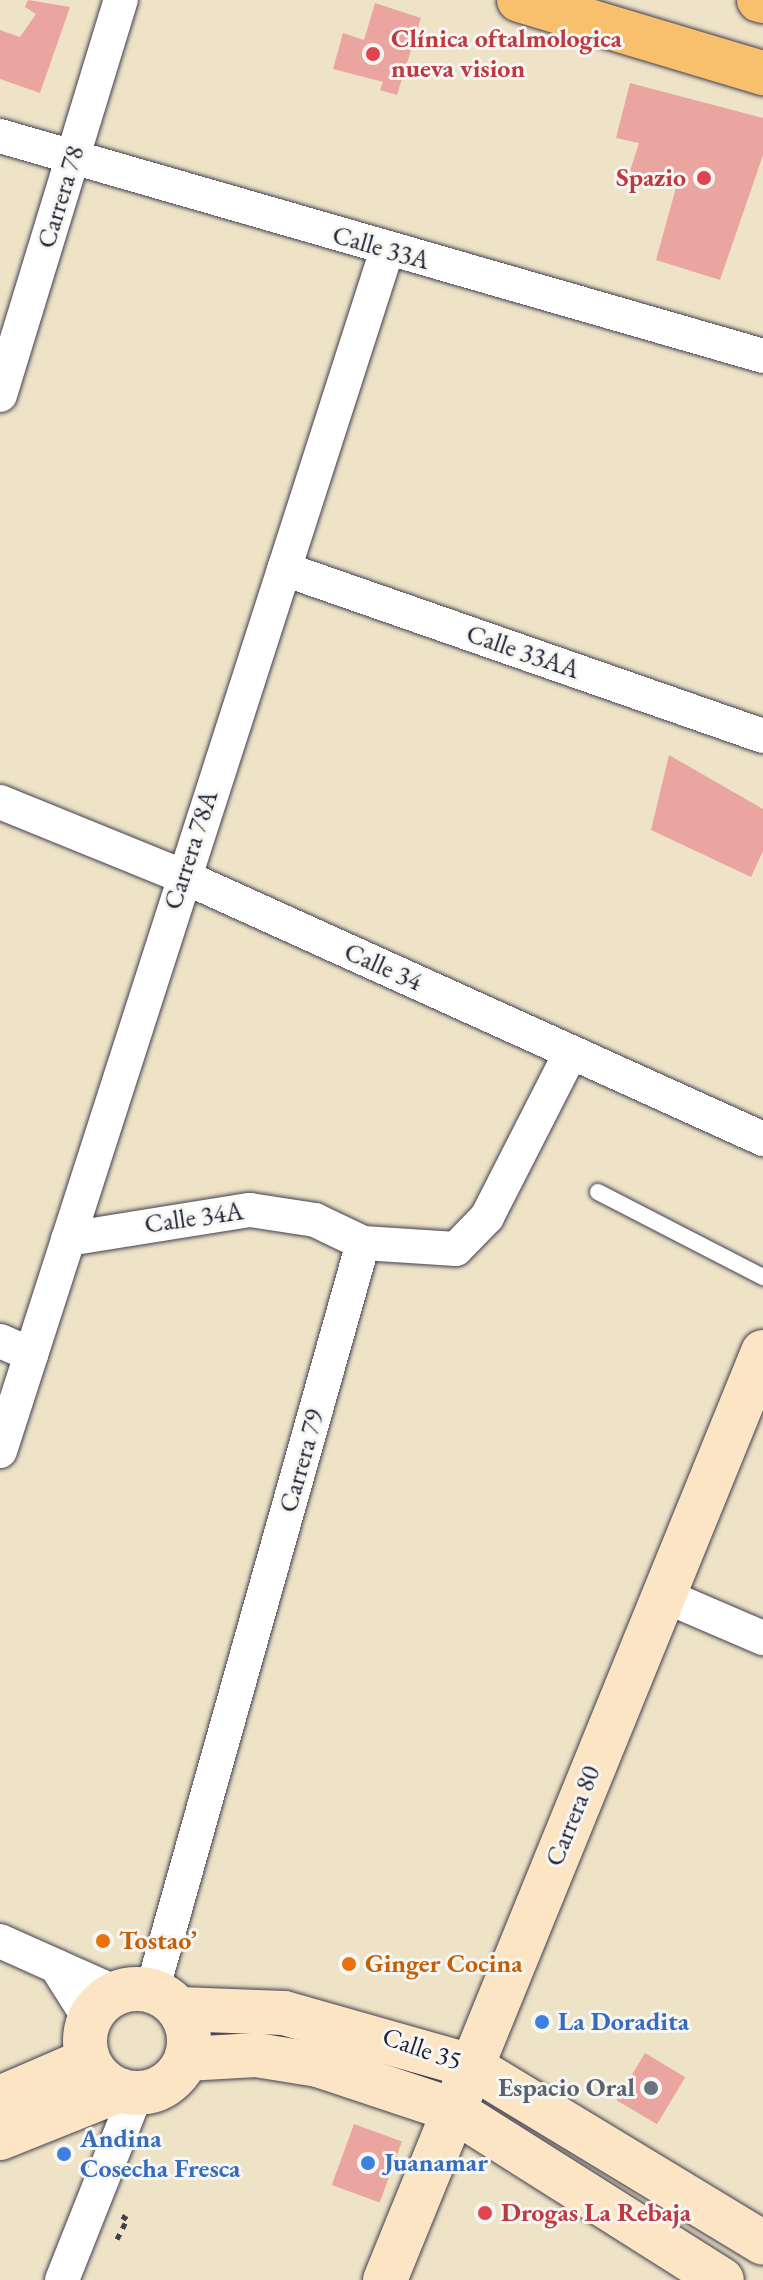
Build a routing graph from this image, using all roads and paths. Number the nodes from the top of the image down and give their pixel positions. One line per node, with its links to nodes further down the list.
1 (121, 0): 5 (street, Carrera 78)
2 (519, 0): 3 (main road)
3 (763, 73)
4 (0, 136): 5 (street, Calle 33A)
5 (72, 159): 6 (street, Calle 33A); 8 (street, Carrera 78)
6 (387, 250): 7 (street, Calle 33A); 9 (street, Carrera 78A)
7 (763, 356)
8 (0, 395)
9 (284, 569): 10 (street, Calle 33AA); 12 (street, Carrera 78A)
10 (763, 736)
11 (0, 802): 12 (street, Calle 34)
12 (182, 876): 13 (street, Calle 34); 16 (street, Carrera 78A)
13 (571, 1052): 14 (street, Calle 34); 17 (street)
14 (763, 1139)
15 (598, 1192): 18 (lane)
16 (68, 1239): 17 (street, Calle 34A); 21 (street, Carrera 78A)
17 (363, 1243): 26 (street, Carrera 79)
18 (763, 1277)
19 (0, 1341): 21 (street)
20 (763, 1352): 23 (street, Carrera 80)
21 (31, 1354): 22 (street, Carrera 78A)
22 (0, 1451)
23 (663, 1595): 24 (street); 28 (street, Carrera 80)
24 (763, 1638)
25 (0, 1941): 26 (street, Calle 35)
26 (125, 2014): 27 (street); 28 (street, Calle 35); 29 (street); 30 (street)
27 (186, 2059): 29 (street); 31 (street, Calle 35)
28 (471, 2066): 31 (street, Carrera 80); 33 (street, Calle 35)
29 (128, 2092): 32 (street); 34 (street)
30 (0, 2098)
31 (453, 2110): 35 (street, Carrera 80); 36 (street, Calle 35)
32 (0, 2138)
33 (763, 2243)
34 (62, 2280)
35 (385, 2280)
36 (722, 2280)

